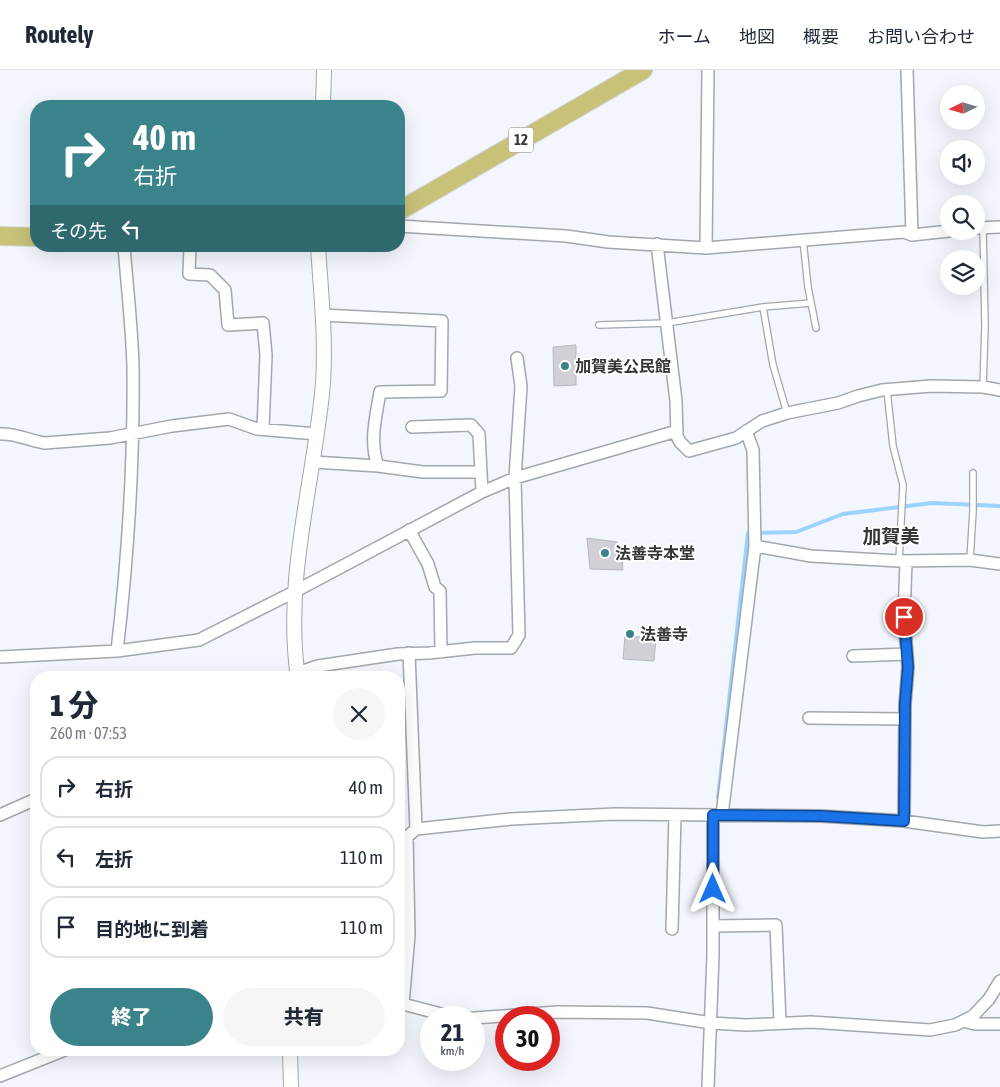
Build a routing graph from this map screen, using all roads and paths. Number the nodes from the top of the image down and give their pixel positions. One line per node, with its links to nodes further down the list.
1 (324, 70): 5 (street)
2 (643, 70): 6 (main road, 12)
3 (708, 70): 17 (street)
4 (907, 70): 11 (street)
5 (323, 100)
6 (405, 208)
7 (405, 226): 16 (street)
8 (1000, 227): 9 (street)
9 (985, 228)
10 (940, 232): 11 (street)
11 (912, 235): 14 (street)
12 (0, 236): 13 (main road)
13 (30, 237)
14 (803, 240): 17 (street); 21 (lane)
15 (981, 240): 28 (lane)
16 (657, 244): 17 (street); 24 (street)
17 (706, 248)
18 (124, 252): 37 (street)
19 (190, 252): 33 (street)
20 (318, 252): 23 (street)
21 (811, 303): 22 (lane); 26 (lane)
22 (763, 306): 24 (lane); 31 (lane)
23 (322, 315): 38 (street); 40 (street)
24 (667, 323): 25 (lane); 34 (street)
25 (599, 325)
26 (816, 328)
27 (517, 358): 43 (street)
28 (983, 388): 29 (street); 30 (street)
29 (887, 390): 31 (street); 48 (lane)
30 (1000, 390)
31 (787, 413): 35 (street)
32 (412, 427): 41 (street)
33 (263, 429): 37 (street); 38 (street)
34 (677, 431): 35 (street); 43 (street)
35 (746, 431): 46 (street)
36 (0, 434): 37 (street)
37 (132, 434): 51 (street)
38 (317, 434): 39 (street)
39 (313, 462): 40 (street); 50 (street)
40 (378, 466): 41 (street)
41 (481, 472): 44 (street)
42 (973, 474): 47 (lane)
43 (515, 478): 44 (street); 52 (street)
44 (482, 492): 45 (street)
45 (409, 530): 50 (street); 52 (street)
46 (755, 543): 48 (street); 64 (street)
47 (970, 560): 48 (street); 49 (street)
48 (902, 561): 54 (street)
49 (1000, 564)
50 (294, 592): 51 (street); 57 (street)
51 (117, 651): 56 (street)
52 (442, 652): 53 (street)
53 (409, 654): 58 (street); 67 (street)
54 (907, 654): 55 (street); 60 (street)
55 (853, 656)
56 (0, 657)
57 (298, 671)
58 (307, 671)
59 (809, 718): 60 (street)
60 (905, 719): 65 (street)
61 (30, 802): 62 (street)
62 (0, 814)
63 (675, 815): 64 (street); 67 (street); 69 (street)
64 (718, 815): 65 (street); 68 (street)
65 (904, 821): 66 (street)
66 (1000, 832)
67 (407, 834): 70 (street)
68 (714, 926): 76 (street); 77 (street)
69 (672, 929)
70 (405, 969)
71 (1000, 981): 75 (street)
72 (405, 1005): 73 (street)
73 (420, 1009)
74 (485, 1017): 76 (street)
75 (963, 1021): 77 (street); 78 (street)
76 (711, 1022): 77 (street); 83 (street)
77 (780, 1024)
78 (1000, 1024)
79 (50, 1056): 81 (street)
80 (290, 1056): 82 (street)
81 (0, 1076)
82 (291, 1087)
83 (708, 1087)

